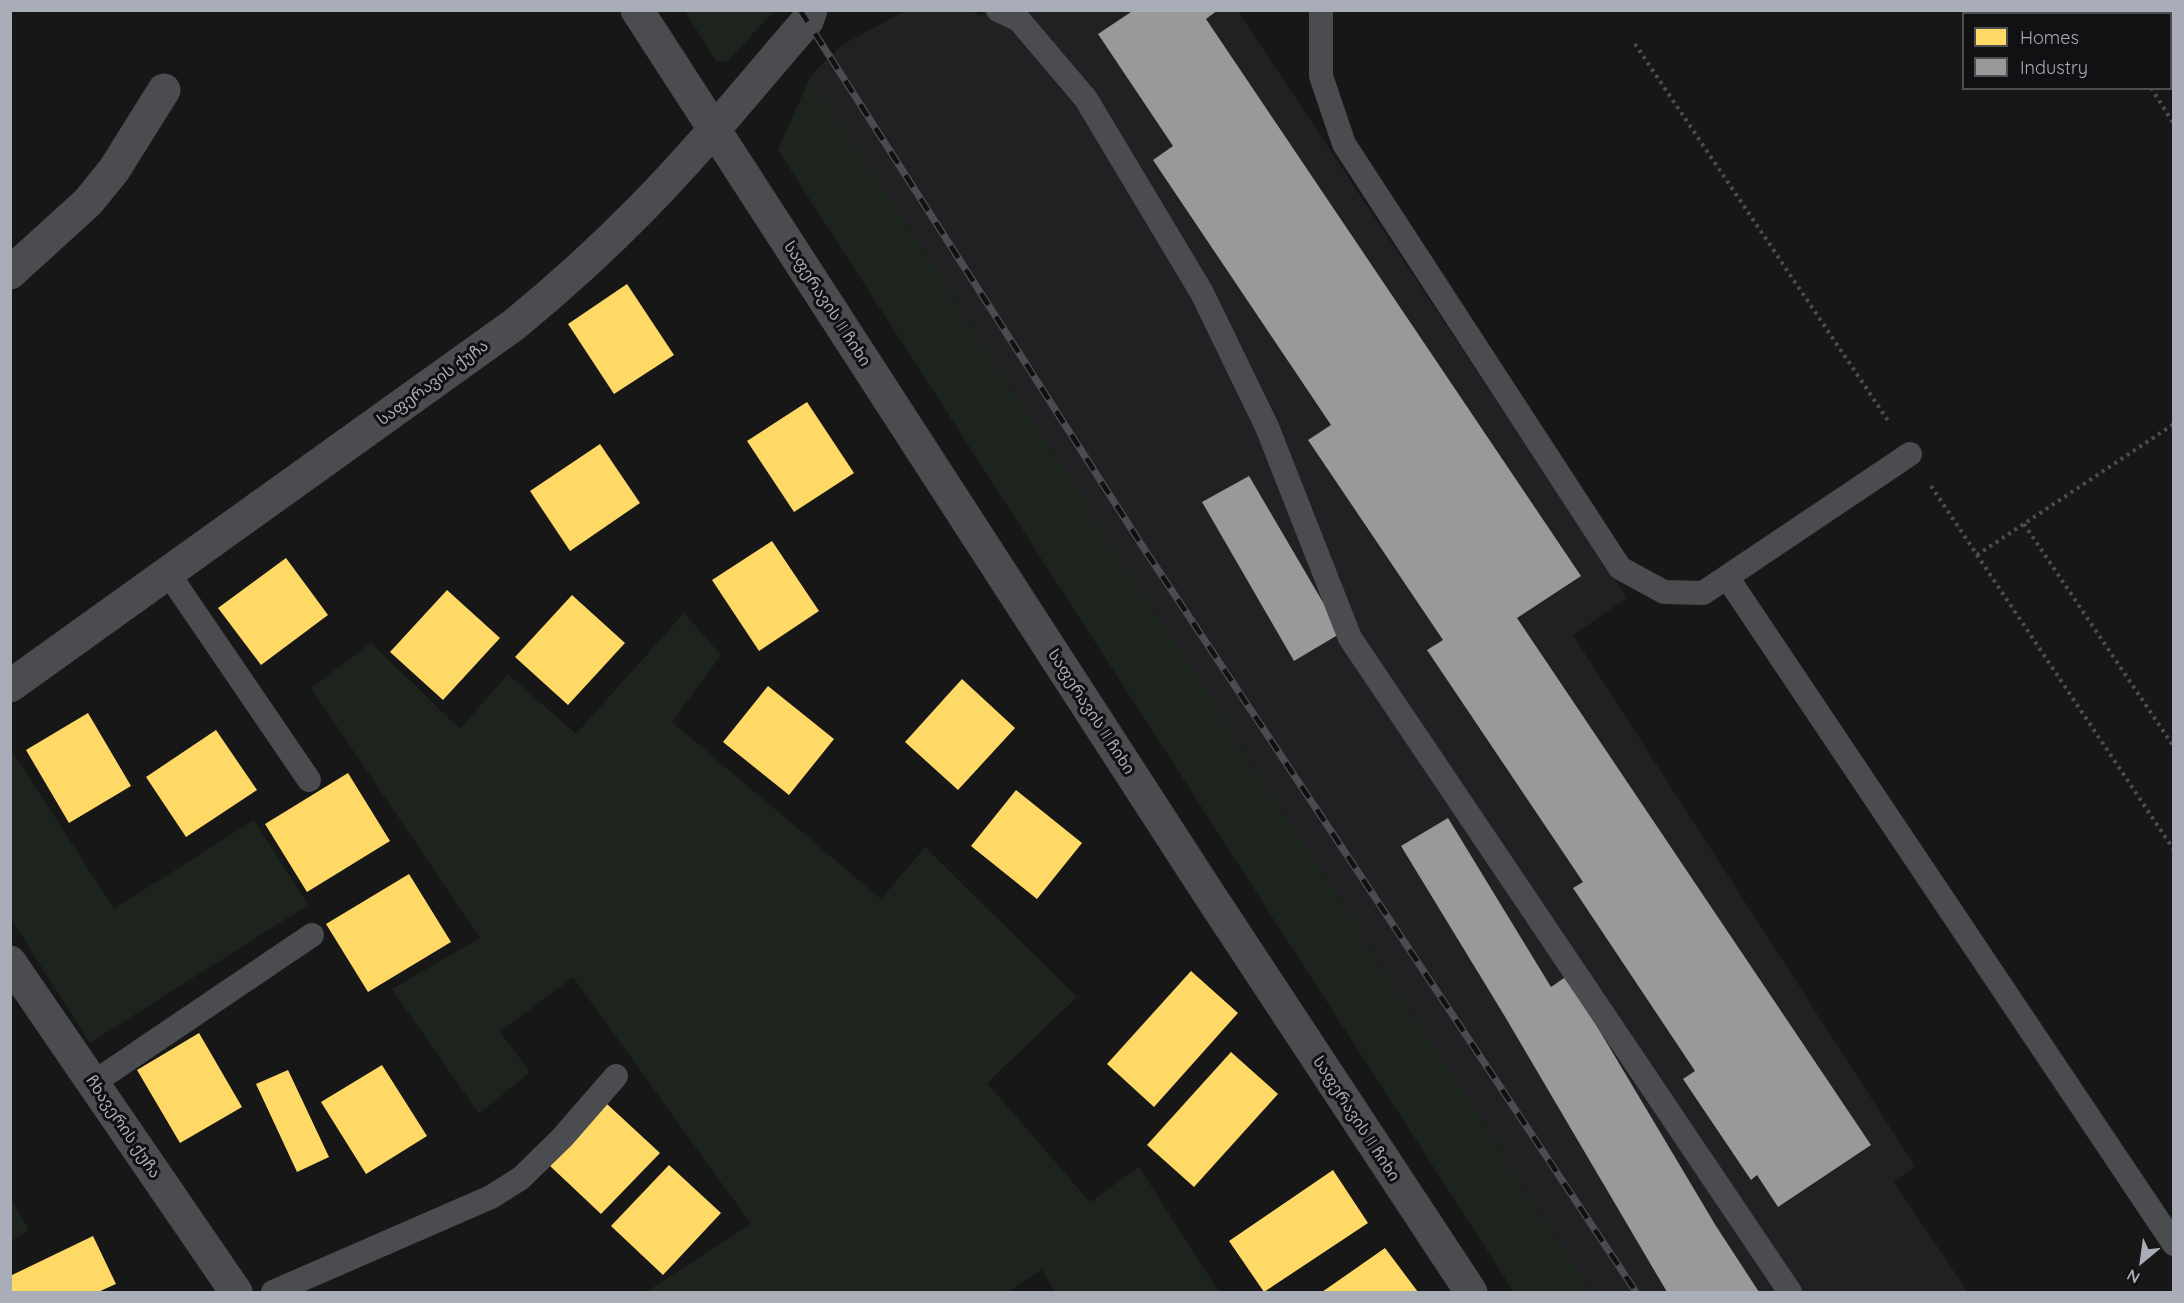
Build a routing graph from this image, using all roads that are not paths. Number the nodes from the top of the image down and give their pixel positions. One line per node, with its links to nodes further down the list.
1 (637, 10): 6 (street)
2 (812, 10): 6 (street, საფერავის ქუჩა)
3 (998, 10): 21 (lane)
4 (1321, 10): 10 (lane)
5 (164, 90): 7 (street)
6 (713, 130): 9 (street, საფერავის ქუჩა); 20 (street, საფერავის II ჩიხი)
7 (10, 273)
8 (1910, 454): 10 (lane)
9 (168, 573): 11 (street, საფერავის ქუჩა); 12 (lane)
10 (1727, 577): 17 (lane)
11 (10, 686)
12 (309, 780)
13 (312, 935): 16 (lane)
14 (10, 962): 16 (street, ჩხავერის ქუჩა)
15 (616, 1076): 19 (lane)
16 (93, 1083): 18 (street, ჩხავერის ქუჩა)
17 (2174, 1244)
18 (236, 1293)
19 (273, 1293)
20 (1472, 1293)
21 (1790, 1293)

